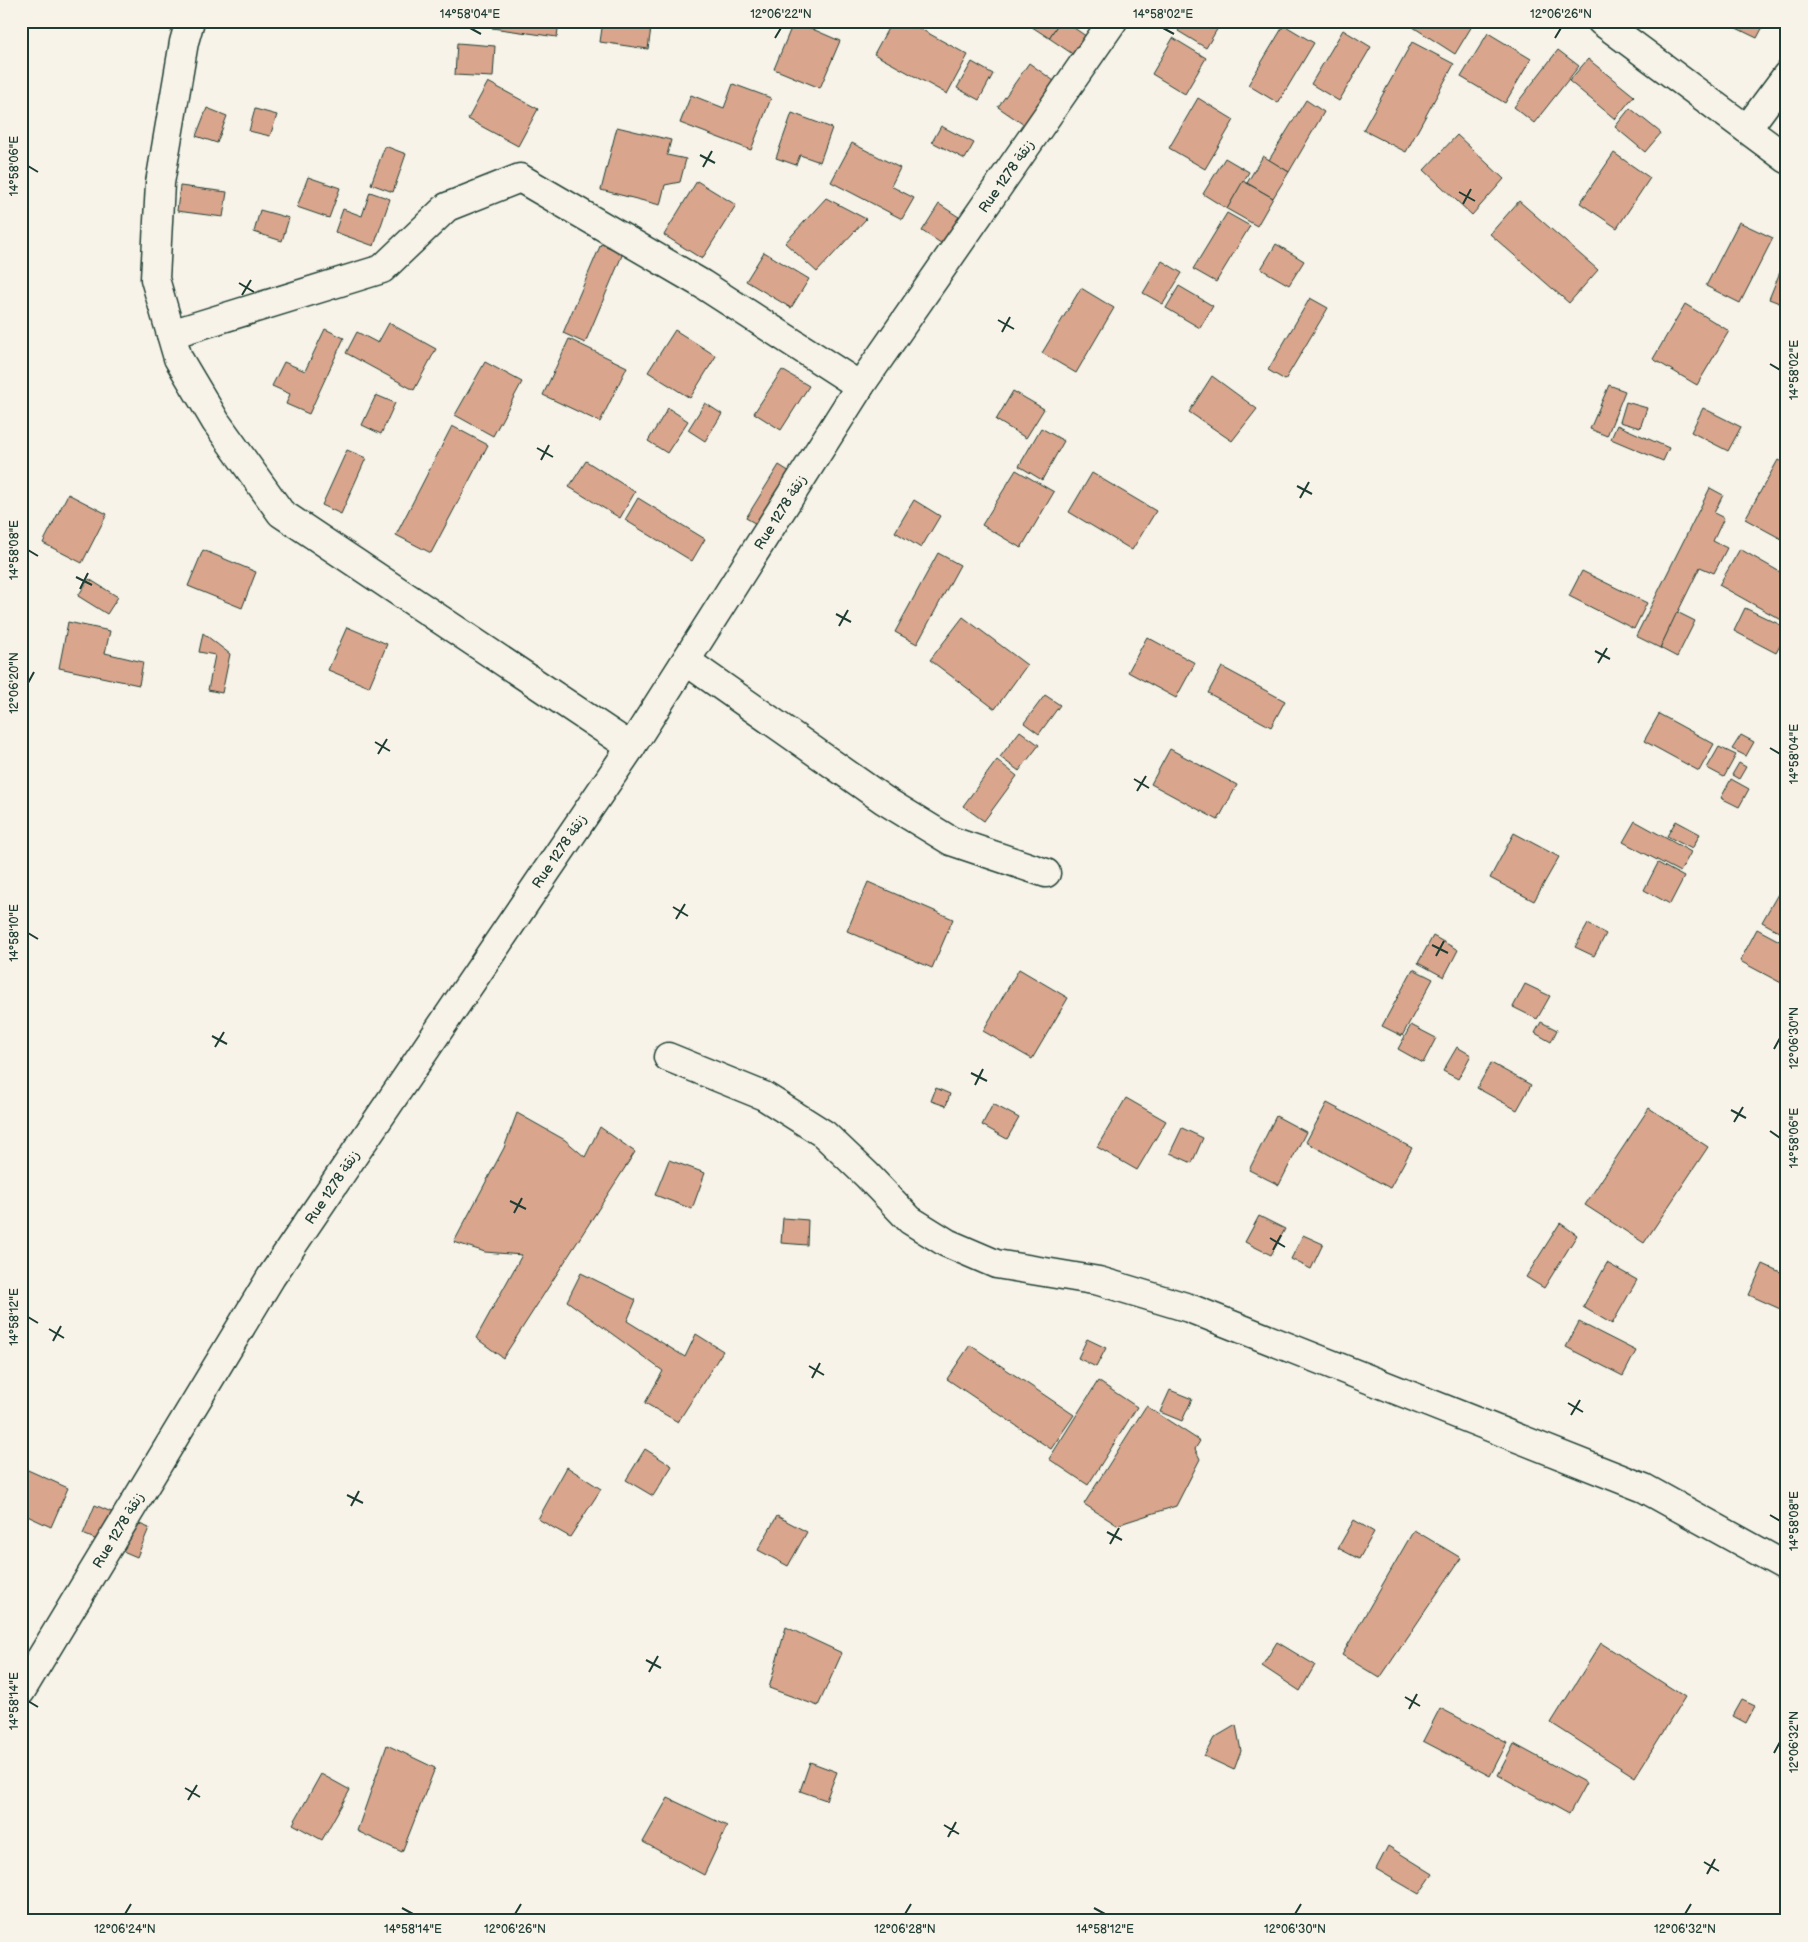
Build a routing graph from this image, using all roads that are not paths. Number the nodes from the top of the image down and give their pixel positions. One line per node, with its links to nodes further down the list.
1 (190, 21): 7 (street)
2 (1113, 21): 8 (street, Rue 1278 زنقة)
3 (1601, 21): 5 (street)
4 (1787, 75): 5 (street)
5 (1747, 130): 6 (street)
6 (1787, 159)
7 (171, 334): 8 (street); 10 (street)
8 (860, 386): 9 (street, Rue 1278 زنقة)
9 (686, 661): 10 (street, Rue 1278 زنقة); 11 (street)
10 (630, 746): 14 (street, Rue 1278 زنقة)
11 (1046, 873)
12 (668, 1057): 13 (street)
13 (1787, 1567)
14 (21, 1691)

